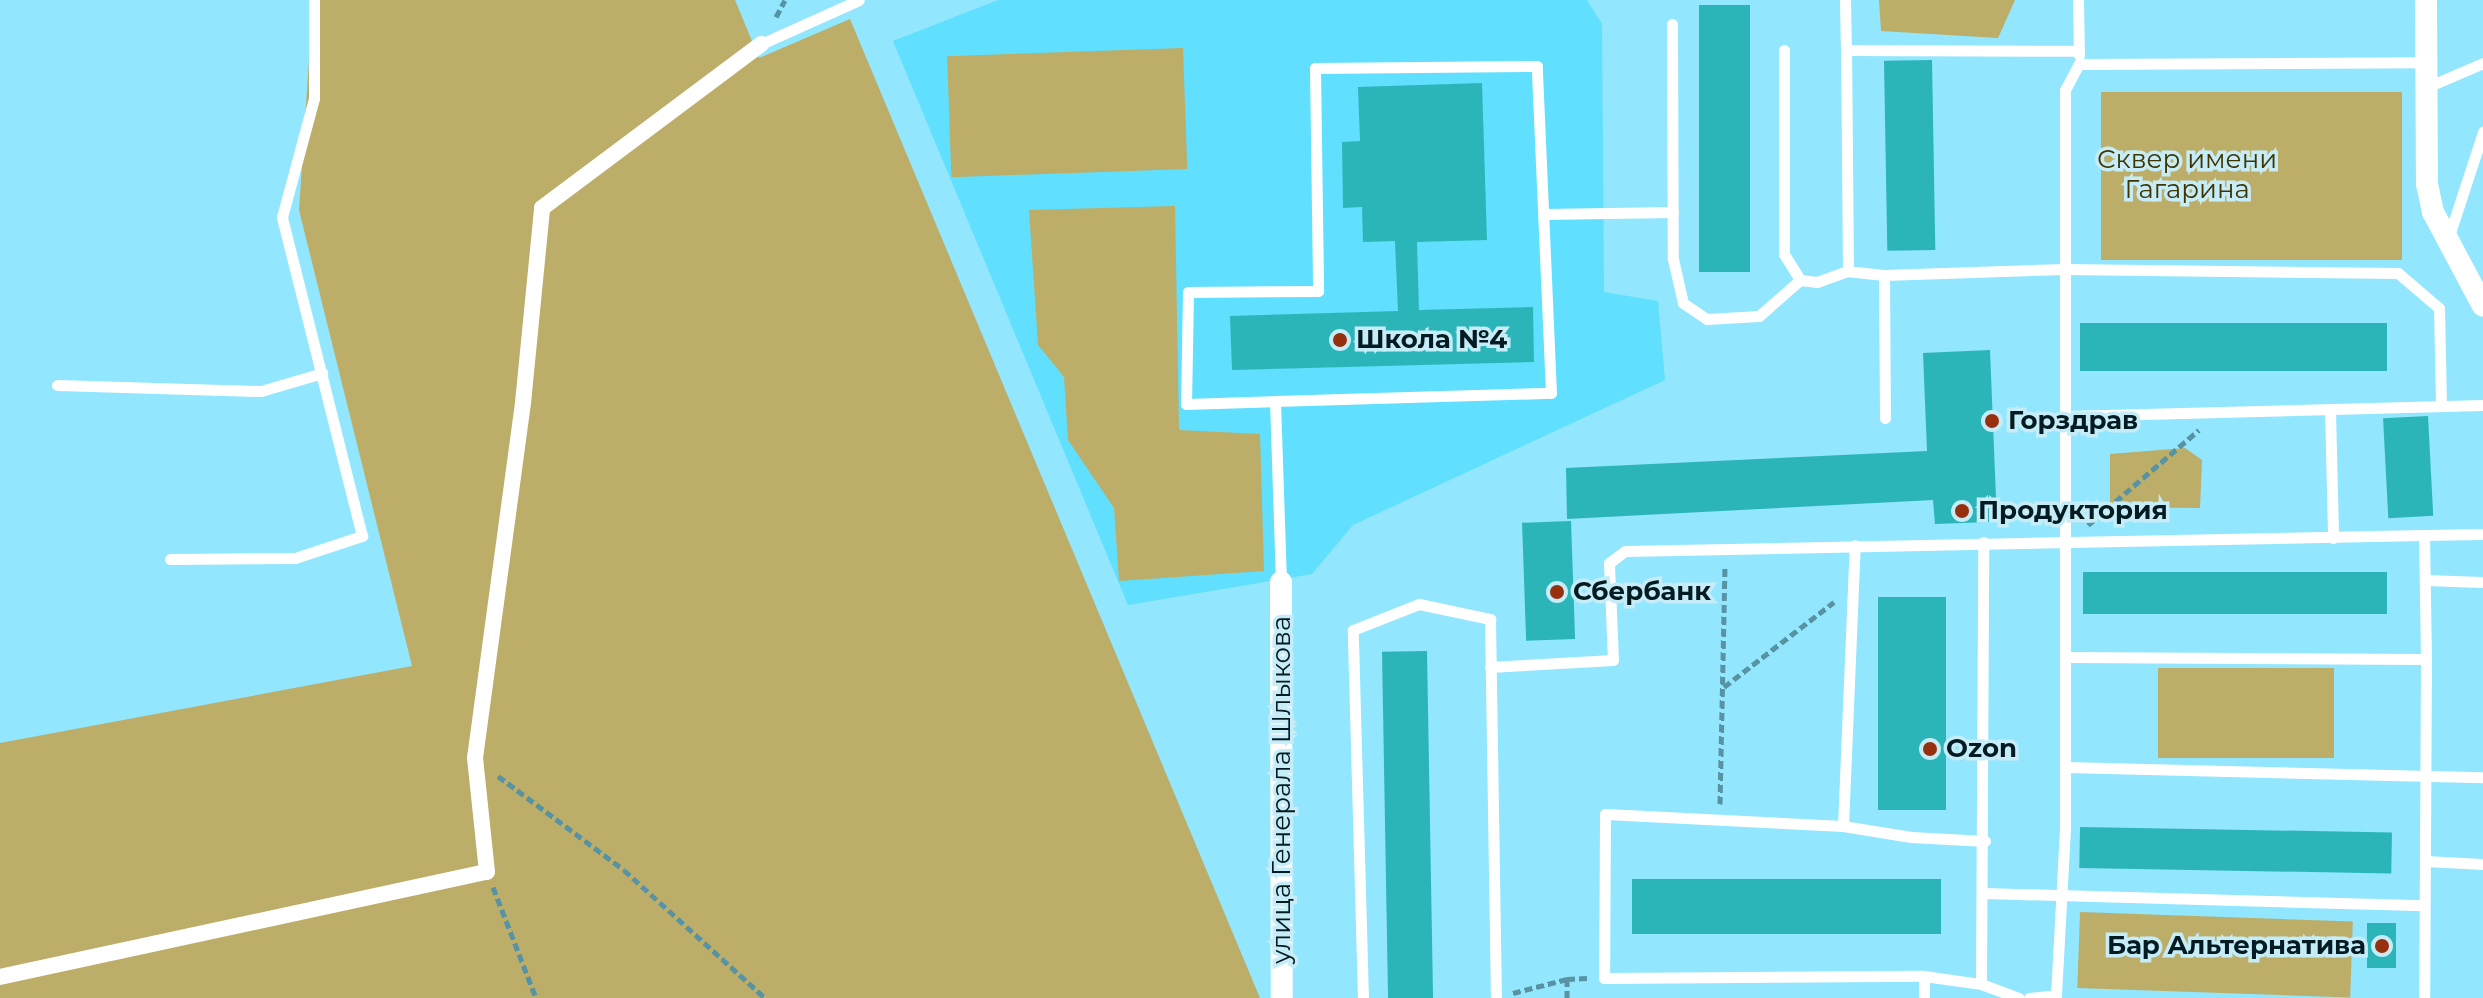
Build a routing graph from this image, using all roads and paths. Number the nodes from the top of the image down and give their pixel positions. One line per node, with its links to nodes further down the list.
1 (314, 0): 24 (lane)
2 (859, 0): 7 (lane)
3 (1845, 0): 9 (lane)
4 (2078, 0): 10 (lane)
5 (2426, 0): 11 (street)
6 (1672, 24): 16 (lane)
7 (761, 44): 49 (street)
8 (1784, 50): 22 (lane)
9 (1846, 50): 10 (lane); 20 (lane)
10 (2079, 51): 13 (lane)
11 (2427, 62): 13 (lane); 14 (street)
12 (2483, 63): 14 (lane)
13 (2079, 64): 19 (lane)
14 (2426, 88): 18 (street)
15 (2483, 132): 18 (lane)
16 (1673, 212): 17 (lane); 22 (lane)
17 (1544, 214): 26 (lane); 26 (lane)
18 (2447, 239): 23 (street)
19 (2064, 269): 21 (lane); 28 (lane); 31 (lane)
20 (1848, 271): 21 (lane); 22 (lane)
21 (1884, 275): 32 (lane)
22 (1800, 280)
23 (2483, 306)
24 (322, 373): 25 (lane); 40 (lane)
25 (57, 385)
26 (1275, 401): 42 (lane)
27 (2483, 405): 28 (lane)
28 (2441, 406): 29 (lane)
29 (2330, 411): 30 (lane); 35 (lane)
30 (2214, 412): 31 (lane); 37 (path)
31 (2067, 416): 37 (lane)
32 (1885, 418)
33 (2483, 534): 34 (lane)
34 (2424, 535): 35 (lane); 41 (lane)
35 (2333, 538): 37 (lane)
36 (1983, 542): 37 (lane); 38 (lane); 55 (lane)
37 (2066, 543): 45 (lane)
38 (1855, 545): 39 (lane); 44 (lane)
39 (1725, 549): 47 (lane); 53 (path)
40 (170, 559)
41 (2425, 580): 43 (lane); 46 (lane)
42 (1281, 582): 69 (street, улица Генерала Шлыкова)
43 (2483, 582)
44 (1854, 587): 48 (path); 54 (lane)
45 (2065, 657): 46 (lane); 50 (lane)
46 (2426, 659): 51 (lane)
47 (1490, 667): 70 (lane); 71 (lane)
48 (1724, 687)
49 (475, 758): 58 (street); 68 (path)
50 (2065, 767): 51 (lane); 60 (lane)
51 (2426, 777): 52 (lane); 56 (lane)
52 (2483, 777)
53 (1719, 819): 54 (lane); 64 (lane)
54 (1843, 826): 55 (lane)
55 (1985, 841): 59 (lane)
56 (2425, 861): 57 (lane); 61 (lane)
57 (2483, 864)
58 (487, 872): 63 (street); 67 (path)
59 (1984, 893): 60 (lane); 66 (lane)
60 (2062, 895): 61 (lane); 75 (lane)
61 (2424, 905): 76 (lane)
62 (1924, 976): 64 (lane); 66 (lane); 73 (lane)
63 (0, 977)
64 (1604, 978): 65 (path)
65 (1567, 979): 71 (path); 72 (path)
66 (1981, 984): 74 (lane)
67 (536, 998)
68 (765, 998)
69 (1282, 998)
70 (1363, 998)
71 (1496, 998)
72 (1567, 998)
73 (1924, 998)
74 (2019, 998)
75 (2029, 998)
76 (2424, 998)

